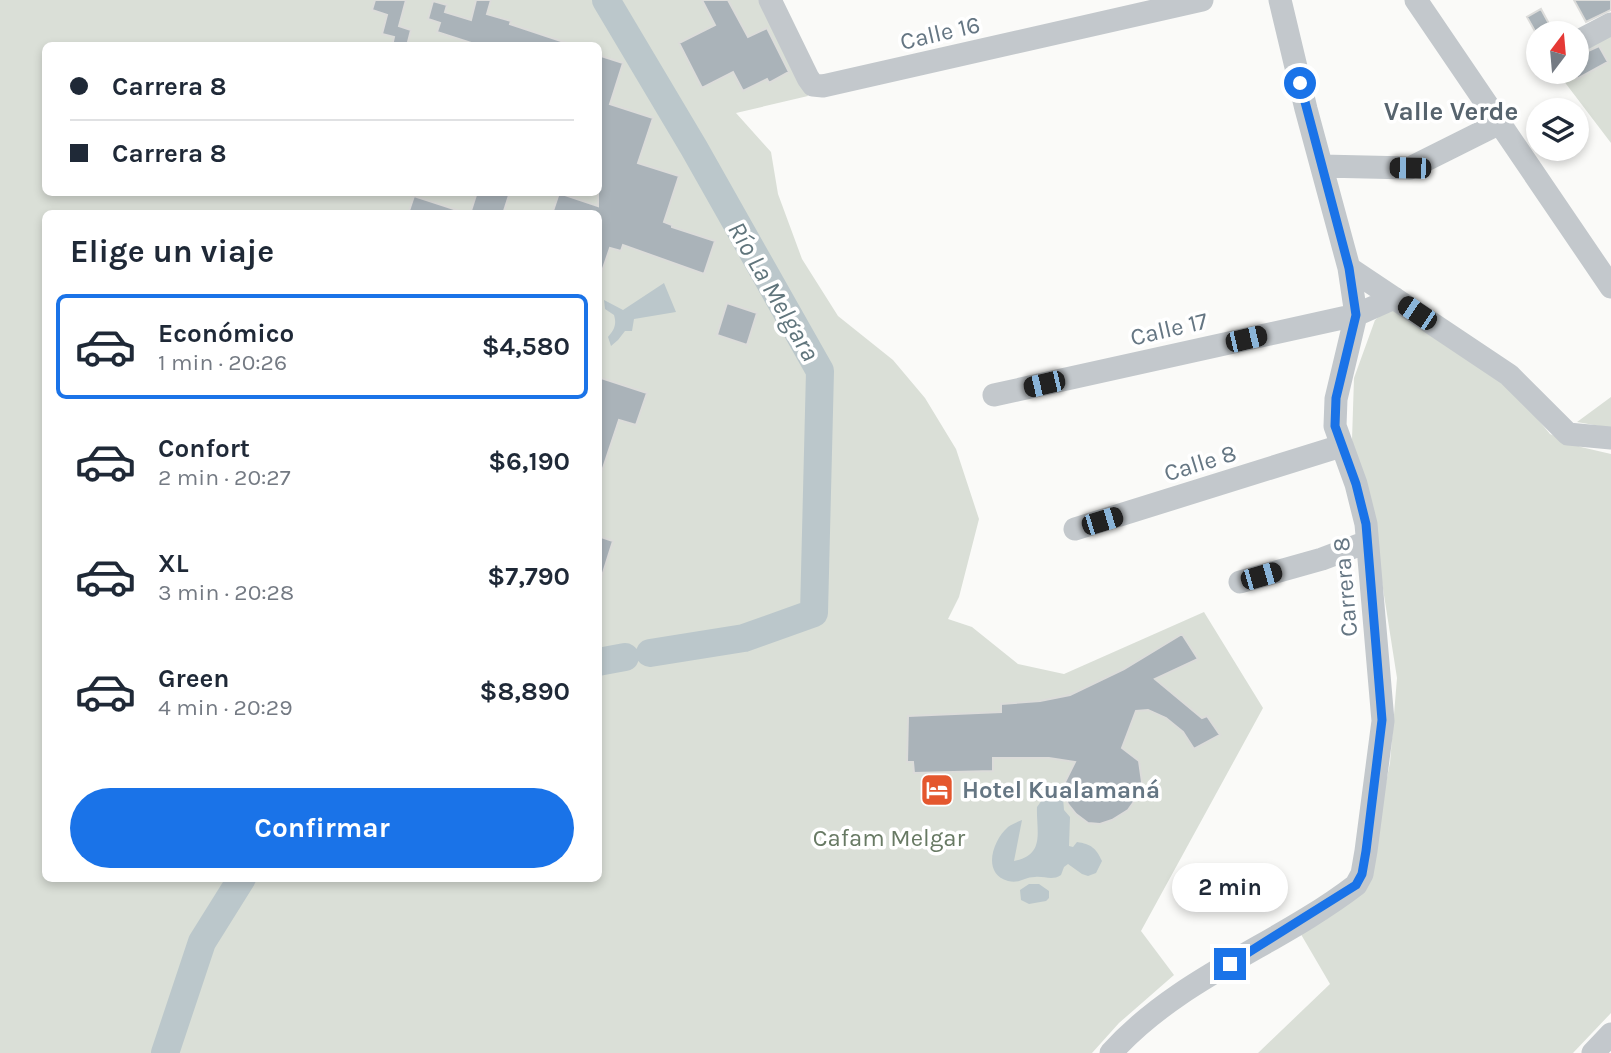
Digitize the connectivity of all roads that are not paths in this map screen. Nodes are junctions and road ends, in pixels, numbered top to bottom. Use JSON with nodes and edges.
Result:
{"nodes":[{"id":1,"x":770,"y":0,"type":"edge"},
{"id":2,"x":1202,"y":0,"type":"edge"},
{"id":3,"x":1416,"y":0,"type":"edge"},
{"id":4,"x":1286,"y":2,"type":"edge"},
{"id":5,"x":1611,"y":24,"type":"edge"},
{"id":6,"x":1589,"y":36,"type":"edge"},
{"id":7,"x":1500,"y":123,"type":"junction"},
{"id":8,"x":1322,"y":166,"type":"junction"},
{"id":9,"x":1349,"y":268,"type":"junction"},
{"id":10,"x":1611,"y":287,"type":"edge"},
{"id":11,"x":1394,"y":298,"type":"junction"},
{"id":12,"x":1356,"y":315,"type":"junction"},
{"id":13,"x":994,"y":395,"type":"dead end"},
{"id":14,"x":1611,"y":438,"type":"edge"},
{"id":15,"x":1341,"y":446,"type":"junction"},
{"id":16,"x":1076,"y":529,"type":"dead end"},
{"id":17,"x":1367,"y":542,"type":"junction"},
{"id":18,"x":1240,"y":582,"type":"dead end"},
{"id":19,"x":1611,"y":1034,"type":"edge"},
{"id":20,"x":1111,"y":1053,"type":"edge"},
{"id":21,"x":1593,"y":1053,"type":"edge"}],
"edges":[{"from":1,"to":2,"type":"street","name":"Calle 16"},
{"from":3,"to":7,"type":"street"},
{"from":4,"to":8,"type":"street","name":"Carrera 8"},
{"from":5,"to":6,"type":"street"},
{"from":7,"to":8,"type":"street"},
{"from":7,"to":10,"type":"street"},
{"from":8,"to":9,"type":"street","name":"Carrera 8"},
{"from":9,"to":11,"type":"street"},
{"from":9,"to":12,"type":"street","name":"Carrera 8"},
{"from":11,"to":12,"type":"street","name":"Calle 17"},
{"from":11,"to":14,"type":"street"},
{"from":12,"to":13,"type":"street","name":"Calle 17"},
{"from":12,"to":15,"type":"street","name":"Carrera 8"},
{"from":15,"to":16,"type":"street","name":"Calle 8"},
{"from":15,"to":17,"type":"street","name":"Carrera 8"},
{"from":17,"to":18,"type":"street"},
{"from":17,"to":20,"type":"street","name":"Carrera 8"},
{"from":19,"to":21,"type":"street"}]}
